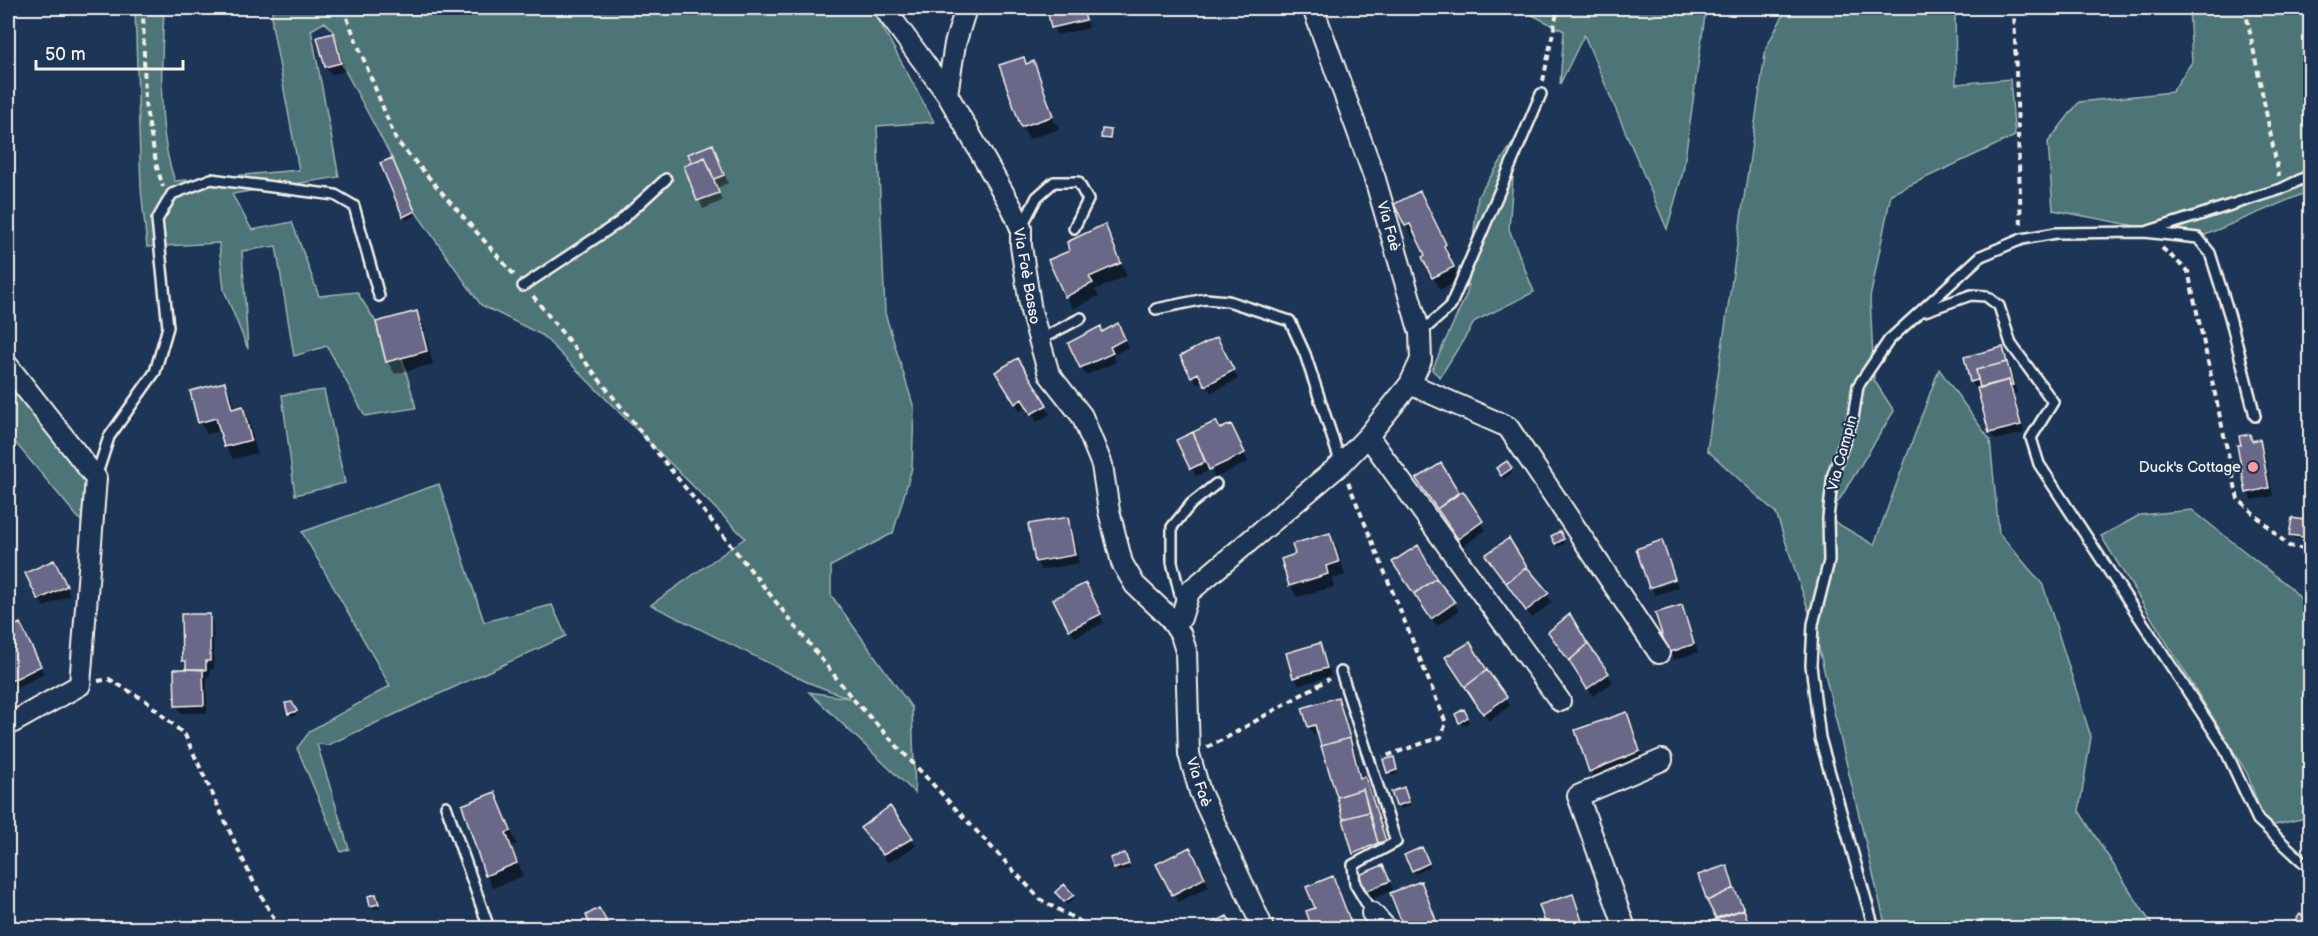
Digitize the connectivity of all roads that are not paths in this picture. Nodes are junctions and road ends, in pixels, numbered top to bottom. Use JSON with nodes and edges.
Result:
{"nodes":[{"id":1,"x":884,"y":8,"type":"edge"},
{"id":2,"x":966,"y":8,"type":"edge"},
{"id":3,"x":1313,"y":8,"type":"edge"},
{"id":4,"x":947,"y":94,"type":"junction"},
{"id":5,"x":1541,"y":94,"type":"road end"},
{"id":6,"x":2310,"y":175,"type":"edge"},
{"id":7,"x":666,"y":179,"type":"dead end"},
{"id":8,"x":1021,"y":228,"type":"junction"},
{"id":9,"x":1074,"y":228,"type":"dead end"},
{"id":10,"x":2144,"y":232,"type":"junction"},
{"id":11,"x":524,"y":286,"type":"road end"},
{"id":12,"x":379,"y":297,"type":"dead end"},
{"id":13,"x":1156,"y":309,"type":"dead end"},
{"id":14,"x":1921,"y":312,"type":"junction"},
{"id":15,"x":1081,"y":318,"type":"dead end"},
{"id":16,"x":1420,"y":333,"type":"junction"},
{"id":17,"x":1040,"y":340,"type":"junction"},
{"id":18,"x":8,"y":366,"type":"edge"},
{"id":19,"x":1410,"y":384,"type":"junction"},
{"id":20,"x":2255,"y":416,"type":"dead end"},
{"id":21,"x":1368,"y":436,"type":"junction"},
{"id":22,"x":1341,"y":464,"type":"junction"},
{"id":23,"x":96,"y":478,"type":"junction"},
{"id":24,"x":1216,"y":484,"type":"dead end"},
{"id":25,"x":1176,"y":618,"type":"junction"},
{"id":26,"x":1659,"y":653,"type":"dead end"},
{"id":27,"x":1341,"y":672,"type":"road end"},
{"id":28,"x":1560,"y":701,"type":"dead end"},
{"id":29,"x":8,"y":724,"type":"edge"},
{"id":30,"x":1662,"y":760,"type":"dead end"},
{"id":31,"x":446,"y":806,"type":"dead end"},
{"id":32,"x":2310,"y":866,"type":"edge"},
{"id":33,"x":1372,"y":913,"type":"joint"},
{"id":34,"x":489,"y":928,"type":"edge"},
{"id":35,"x":1263,"y":928,"type":"edge"},
{"id":36,"x":1386,"y":928,"type":"edge"},
{"id":37,"x":1625,"y":928,"type":"edge"},
{"id":38,"x":1874,"y":928,"type":"edge"}],
"edges":[{"from":1,"to":4,"type":"street","name":"Via Faè Basso"},
{"from":2,"to":4,"type":"street"},
{"from":3,"to":16,"type":"street","name":"Via Faè"},
{"from":4,"to":8,"type":"street","name":"Via Faè Basso"},
{"from":5,"to":16,"type":"lane"},
{"from":6,"to":10,"type":"lane","name":"Via Campin"},
{"from":7,"to":11,"type":"lane"},
{"from":8,"to":9,"type":"lane"},
{"from":8,"to":17,"type":"street","name":"Via Faè Basso"},
{"from":10,"to":14,"type":"lane","name":"Via Campin"},
{"from":10,"to":20,"type":"lane","name":"Via Campin"},
{"from":12,"to":23,"type":"lane"},
{"from":13,"to":22,"type":"lane"},
{"from":14,"to":32,"type":"lane"},
{"from":14,"to":38,"type":"lane","name":"Via Campin"},
{"from":15,"to":17,"type":"lane"},
{"from":16,"to":19,"type":"street","name":"Via Faè"},
{"from":17,"to":25,"type":"street","name":"Via Faè Basso"},
{"from":18,"to":23,"type":"street"},
{"from":19,"to":21,"type":"street","name":"Via Faè"},
{"from":19,"to":26,"type":"street"},
{"from":21,"to":22,"type":"street","name":"Via Faè"},
{"from":21,"to":28,"type":"street"},
{"from":22,"to":25,"type":"street","name":"Via Faè"},
{"from":23,"to":29,"type":"street"},
{"from":24,"to":25,"type":"lane"},
{"from":25,"to":35,"type":"street","name":"Via Faè"},
{"from":27,"to":33,"type":"lane"},
{"from":30,"to":37,"type":"street"},
{"from":31,"to":34,"type":"lane"},
{"from":33,"to":36,"type":"street"}]}
